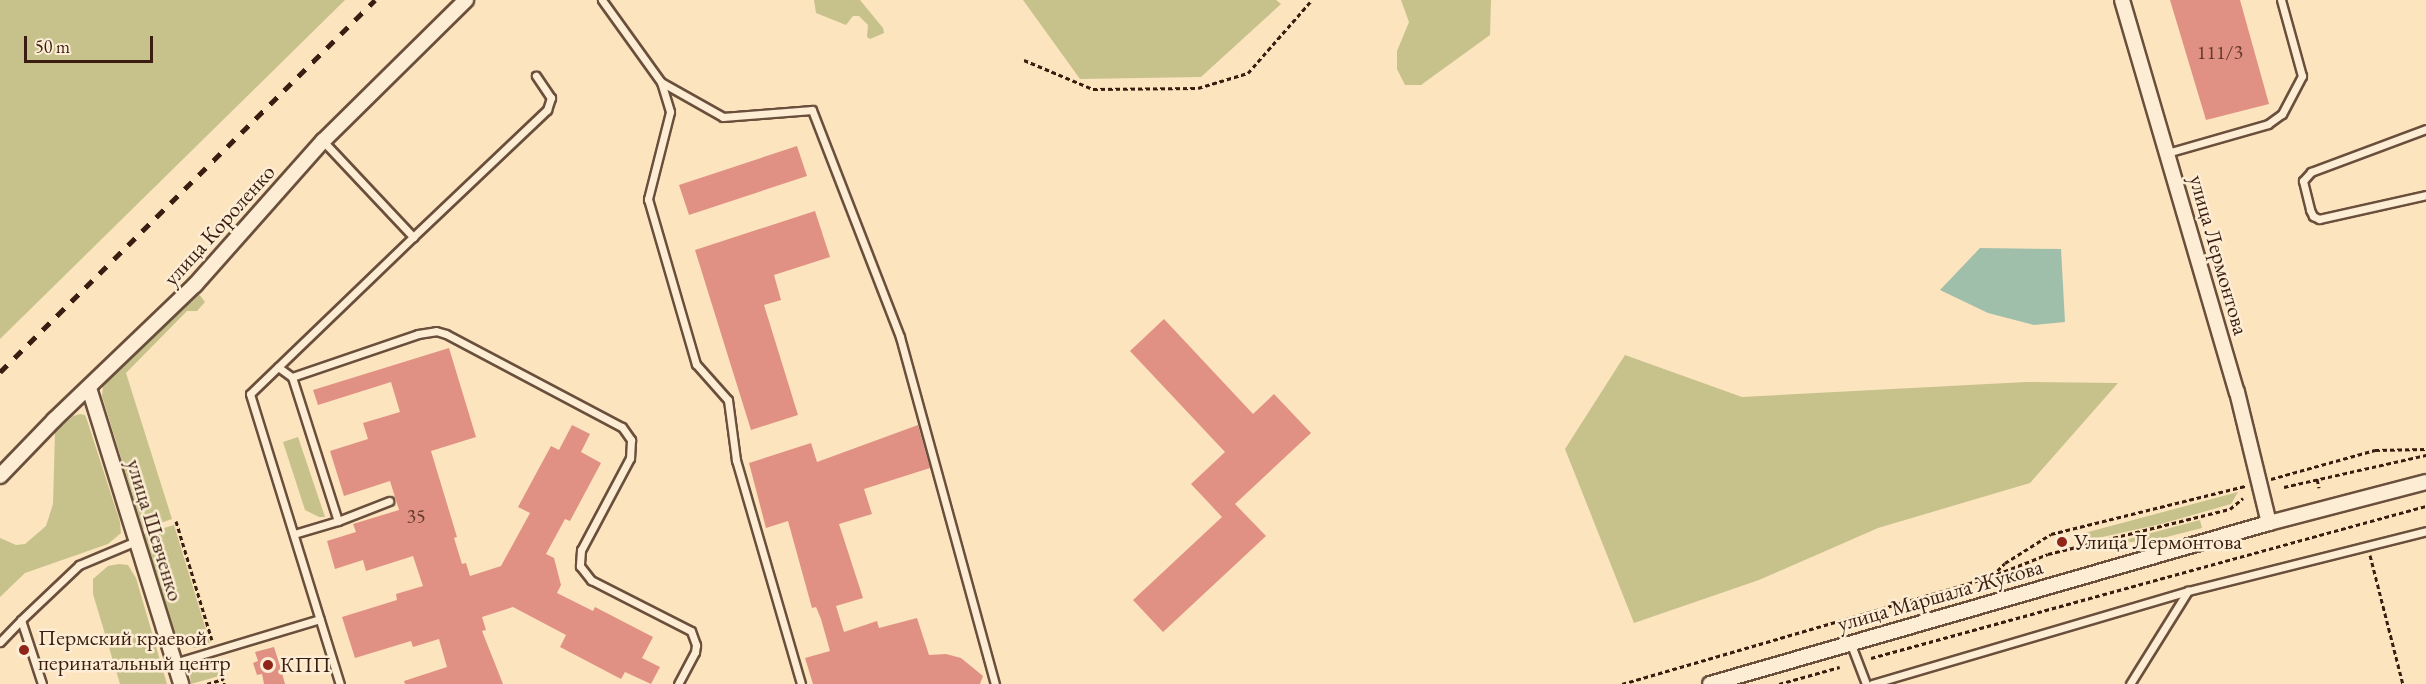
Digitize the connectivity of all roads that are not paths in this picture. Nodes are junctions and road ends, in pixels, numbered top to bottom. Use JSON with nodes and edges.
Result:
{"nodes":[{"id":1,"x":466,"y":0,"type":"edge"},
{"id":2,"x":602,"y":0,"type":"edge"},
{"id":3,"x":2122,"y":0,"type":"edge"},
{"id":4,"x":2281,"y":0,"type":"edge"},
{"id":5,"x":536,"y":76,"type":"dead end"},
{"id":6,"x":661,"y":82,"type":"junction"},
{"id":7,"x":2426,"y":129,"type":"edge"},
{"id":8,"x":323,"y":141,"type":"junction"},
{"id":9,"x":2167,"y":153,"type":"junction"},
{"id":10,"x":2426,"y":195,"type":"edge"},
{"id":11,"x":412,"y":237,"type":"junction"},
{"id":12,"x":278,"y":367,"type":"junction"},
{"id":13,"x":292,"y":377,"type":"junction"},
{"id":14,"x":89,"y":388,"type":"junction"},
{"id":15,"x":0,"y":476,"type":"edge"},
{"id":16,"x":2426,"y":482,"type":"edge"},
{"id":17,"x":389,"y":501,"type":"dead end"},
{"id":18,"x":338,"y":521,"type":"junction"},
{"id":19,"x":2269,"y":524,"type":"junction"},
{"id":20,"x":2426,"y":531,"type":"edge"},
{"id":21,"x":294,"y":534,"type":"junction"},
{"id":22,"x":136,"y":541,"type":"junction"},
{"id":23,"x":2188,"y":591,"type":"junction"},
{"id":24,"x":320,"y":619,"type":"junction"},
{"id":25,"x":21,"y":620,"type":"junction"},
{"id":26,"x":0,"y":642,"type":"edge"},
{"id":27,"x":1850,"y":642,"type":"junction"},
{"id":28,"x":174,"y":663,"type":"junction"},
{"id":29,"x":42,"y":684,"type":"edge"},
{"id":30,"x":181,"y":684,"type":"edge"},
{"id":31,"x":340,"y":684,"type":"edge"},
{"id":32,"x":678,"y":684,"type":"edge"},
{"id":33,"x":801,"y":684,"type":"edge"},
{"id":34,"x":995,"y":684,"type":"edge"},
{"id":35,"x":1710,"y":684,"type":"edge"},
{"id":36,"x":1866,"y":684,"type":"edge"},
{"id":37,"x":1872,"y":684,"type":"edge"},
{"id":38,"x":2130,"y":684,"type":"edge"}],
"edges":[{"from":1,"to":8,"type":"street","name":"улица Короленко"},
{"from":2,"to":6,"type":"lane"},
{"from":3,"to":9,"type":"street","name":"улица Лермонтова"},
{"from":4,"to":9,"type":"lane"},
{"from":5,"to":11,"type":"lane"},
{"from":6,"to":33,"type":"lane"},
{"from":6,"to":34,"type":"lane"},
{"from":7,"to":10,"type":"lane"},
{"from":8,"to":11,"type":"lane"},
{"from":8,"to":14,"type":"street","name":"улица Короленко"},
{"from":9,"to":19,"type":"street","name":"улица Лермонтова"},
{"from":11,"to":12,"type":"lane"},
{"from":12,"to":13,"type":"lane"},
{"from":12,"to":21,"type":"lane"},
{"from":13,"to":18,"type":"lane"},
{"from":13,"to":32,"type":"lane"},
{"from":14,"to":15,"type":"street","name":"улица Короленко"},
{"from":14,"to":22,"type":"street","name":"улица Шевченко"},
{"from":16,"to":19,"type":"street","name":"улица Маршала Жукова"},
{"from":17,"to":18,"type":"lane"},
{"from":18,"to":21,"type":"lane"},
{"from":19,"to":27,"type":"street","name":"улица Маршала Жукова"},
{"from":20,"to":23,"type":"lane"},
{"from":21,"to":24,"type":"lane"},
{"from":22,"to":25,"type":"lane"},
{"from":22,"to":28,"type":"street","name":"улица Шевченко"},
{"from":23,"to":37,"type":"lane"},
{"from":23,"to":38,"type":"lane"},
{"from":24,"to":28,"type":"lane"},
{"from":24,"to":31,"type":"lane"},
{"from":25,"to":26,"type":"lane"},
{"from":25,"to":29,"type":"lane"},
{"from":27,"to":35,"type":"street","name":"улица Маршала Жукова"},
{"from":27,"to":36,"type":"lane"},
{"from":28,"to":30,"type":"street","name":"улица Шевченко"}]}
